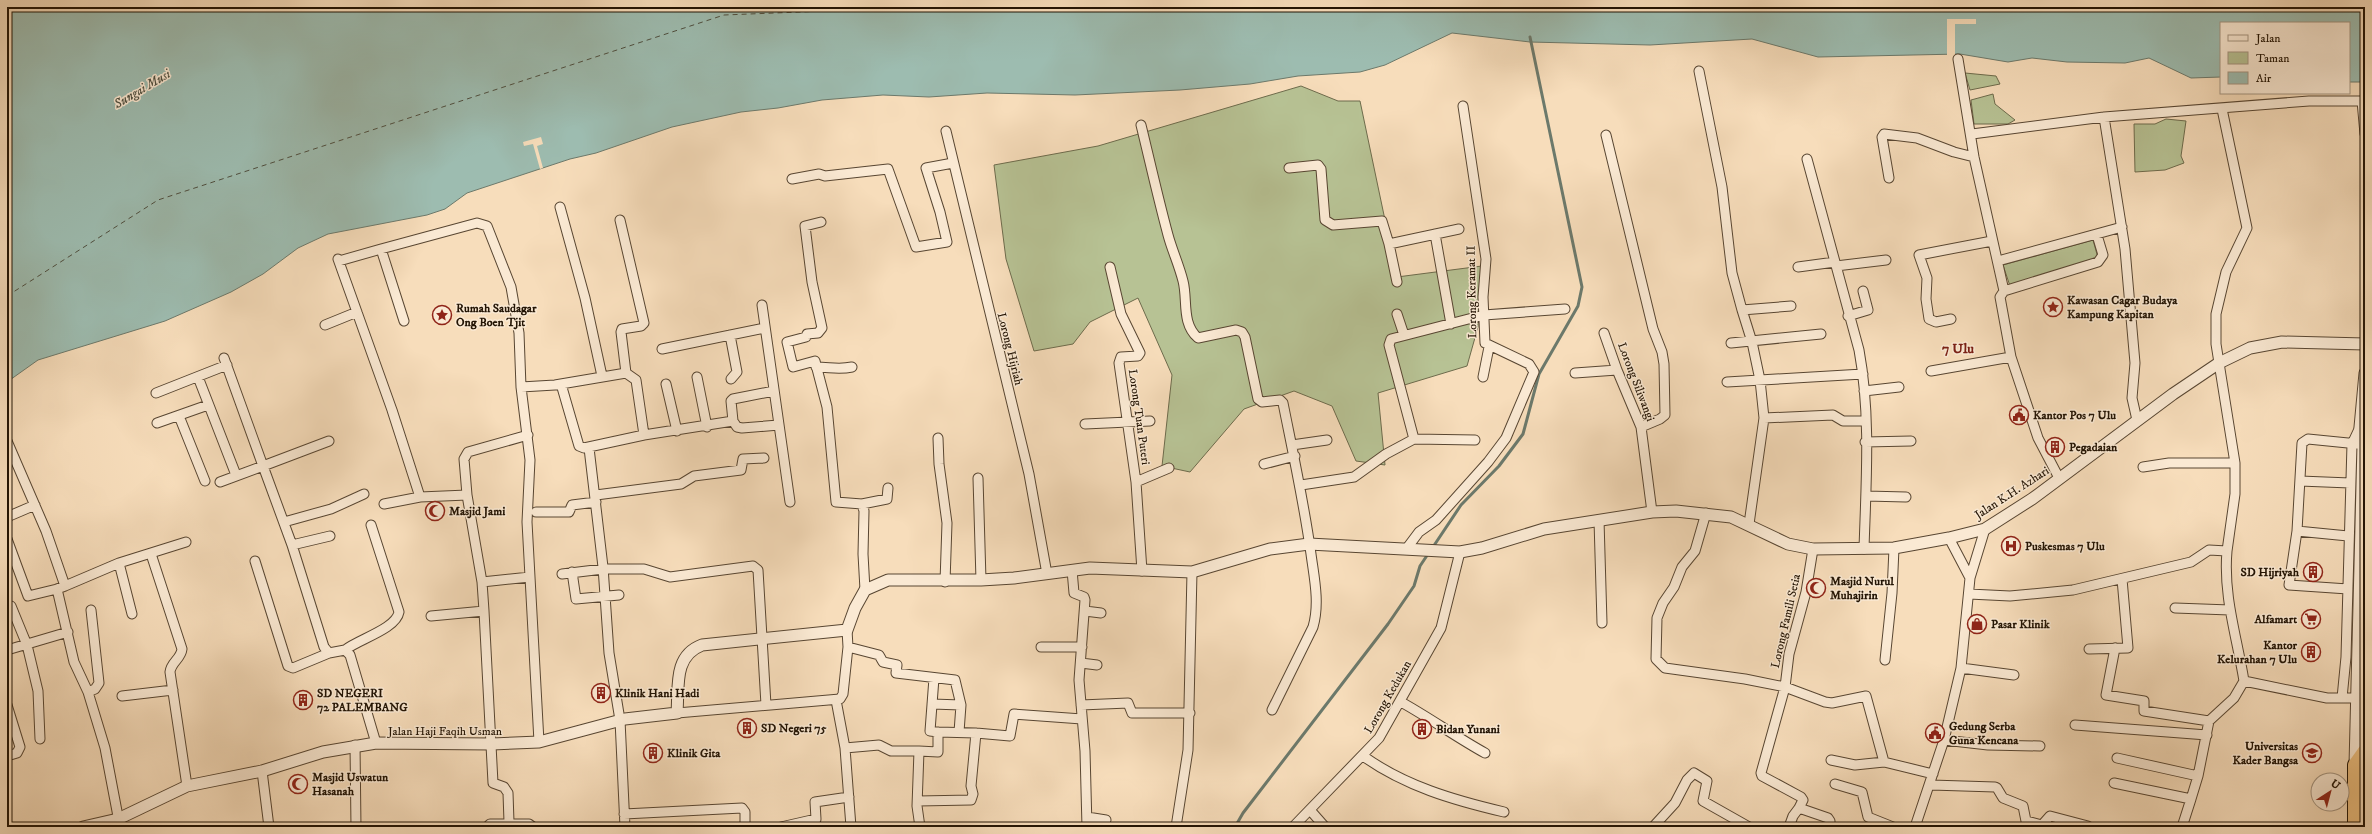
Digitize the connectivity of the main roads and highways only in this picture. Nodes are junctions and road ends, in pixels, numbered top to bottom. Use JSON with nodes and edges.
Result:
{"nodes":[{"id":1,"x":2365,"y":750,"type":"edge"},
{"id":2,"x":2355,"y":827,"type":"edge"}],
"edges":[{"from":1,"to":2,"type":"highway"}]}
